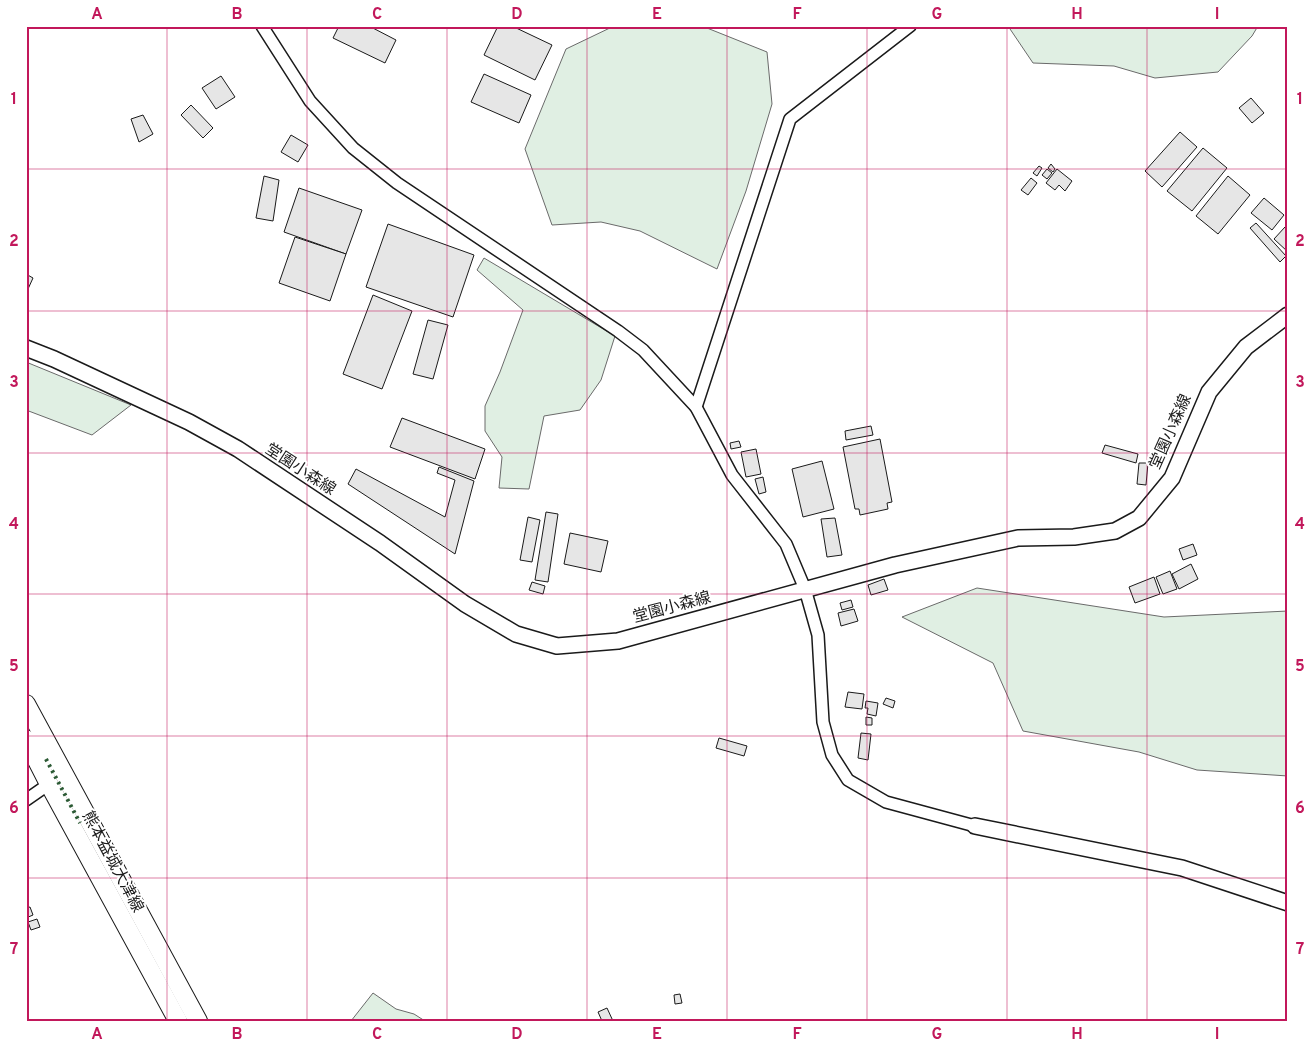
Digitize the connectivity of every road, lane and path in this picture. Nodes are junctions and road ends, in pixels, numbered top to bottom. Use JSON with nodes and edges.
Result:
{"nodes":[{"id":1,"x":262,"y":26,"type":"edge"},
{"id":2,"x":910,"y":26,"type":"edge"},
{"id":3,"x":1288,"y":315,"type":"edge"},
{"id":4,"x":26,"y":348,"type":"edge"},
{"id":5,"x":696,"y":407,"type":"junction"},
{"id":6,"x":805,"y":590,"type":"junction"},
{"id":7,"x":26,"y":704,"type":"edge"},
{"id":8,"x":26,"y":739,"type":"edge"},
{"id":9,"x":49,"y":784,"type":"junction"},
{"id":10,"x":26,"y":800,"type":"edge"},
{"id":11,"x":975,"y":826,"type":"joint"},
{"id":12,"x":1288,"y":903,"type":"edge"},
{"id":13,"x":178,"y":1021,"type":"edge"},
{"id":14,"x":198,"y":1021,"type":"edge"}],
"edges":[{"from":1,"to":5,"type":"street"},
{"from":2,"to":5,"type":"street"},
{"from":3,"to":6,"type":"main road","name":"堂園小森線"},
{"from":4,"to":6,"type":"main road","name":"堂園小森線"},
{"from":5,"to":6,"type":"street"},
{"from":6,"to":11,"type":"street"},
{"from":7,"to":14,"type":"main road","name":"熊本益城大津線"},
{"from":8,"to":9,"type":"main road","name":"熊本益城大津線"},
{"from":9,"to":10,"type":"street"},
{"from":9,"to":13,"type":"main road","name":"熊本益城大津線"},
{"from":11,"to":12,"type":"main road"}]}
